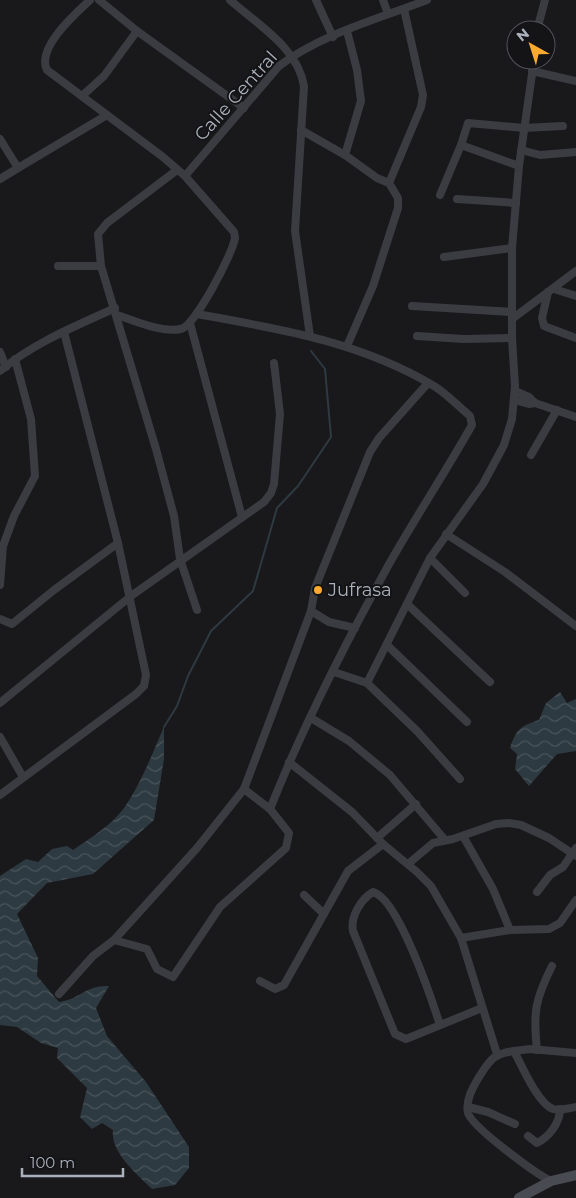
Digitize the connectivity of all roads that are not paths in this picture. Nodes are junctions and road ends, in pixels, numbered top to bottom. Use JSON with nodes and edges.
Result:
{"nodes":[{"id":1,"x":90,"y":0,"type":"edge"},
{"id":2,"x":99,"y":0,"type":"edge"},
{"id":3,"x":230,"y":0,"type":"edge"},
{"id":4,"x":316,"y":0,"type":"edge"},
{"id":5,"x":383,"y":0,"type":"edge"},
{"id":6,"x":427,"y":0,"type":"edge"},
{"id":7,"x":545,"y":0,"type":"edge"},
{"id":8,"x":404,"y":9,"type":"junction"},
{"id":9,"x":388,"y":14,"type":"junction"},
{"id":10,"x":540,"y":20,"type":"edge"},
{"id":11,"x":137,"y":31,"type":"junction"},
{"id":12,"x":347,"y":31,"type":"junction"},
{"id":13,"x":333,"y":36,"type":"junction"},
{"id":14,"x":293,"y":56,"type":"junction"},
{"id":15,"x":532,"y":71,"type":"joint"},
{"id":16,"x":576,"y":82,"type":"edge"},
{"id":17,"x":82,"y":96,"type":"junction"},
{"id":18,"x":244,"y":108,"type":"junction"},
{"id":19,"x":106,"y":115,"type":"junction"},
{"id":20,"x":563,"y":126,"type":"dead end"},
{"id":21,"x":524,"y":128,"type":"junction"},
{"id":22,"x":301,"y":130,"type":"junction"},
{"id":23,"x":0,"y":139,"type":"edge"},
{"id":24,"x":460,"y":145,"type":"junction"},
{"id":25,"x":521,"y":150,"type":"junction"},
{"id":26,"x":576,"y":152,"type":"edge"},
{"id":27,"x":345,"y":155,"type":"junction"},
{"id":28,"x":519,"y":166,"type":"junction"},
{"id":29,"x":18,"y":168,"type":"junction"},
{"id":30,"x":177,"y":170,"type":"junction"},
{"id":31,"x":185,"y":176,"type":"junction"},
{"id":32,"x":0,"y":179,"type":"edge"},
{"id":33,"x":389,"y":184,"type":"junction"},
{"id":34,"x":440,"y":195,"type":"dead end"},
{"id":35,"x":457,"y":199,"type":"dead end"},
{"id":36,"x":516,"y":203,"type":"junction"},
{"id":37,"x":512,"y":248,"type":"junction"},
{"id":38,"x":444,"y":257,"type":"dead end"},
{"id":39,"x":58,"y":266,"type":"dead end"},
{"id":40,"x":102,"y":266,"type":"junction"},
{"id":41,"x":576,"y":271,"type":"edge"},
{"id":42,"x":551,"y":290,"type":"junction"},
{"id":43,"x":576,"y":296,"type":"edge"},
{"id":44,"x":412,"y":306,"type":"dead end"},
{"id":45,"x":116,"y":312,"type":"junction"},
{"id":46,"x":197,"y":314,"type":"junction"},
{"id":47,"x":512,"y":315,"type":"junction"},
{"id":48,"x":190,"y":323,"type":"junction"},
{"id":49,"x":64,"y":332,"type":"junction"},
{"id":50,"x":310,"y":336,"type":"junction"},
{"id":51,"x":417,"y":336,"type":"dead end"},
{"id":52,"x":512,"y":338,"type":"junction"},
{"id":53,"x":576,"y":338,"type":"edge"},
{"id":54,"x":347,"y":346,"type":"junction"},
{"id":55,"x":0,"y":352,"type":"edge"},
{"id":56,"x":15,"y":359,"type":"junction"},
{"id":57,"x":274,"y":363,"type":"dead end"},
{"id":58,"x":3,"y":369,"type":"edge"},
{"id":59,"x":428,"y":383,"type":"junction"},
{"id":60,"x":515,"y":391,"type":"junction"},
{"id":61,"x":514,"y":400,"type":"junction"},
{"id":62,"x":535,"y":403,"type":"junction"},
{"id":63,"x":557,"y":410,"type":"junction"},
{"id":64,"x":576,"y":417,"type":"edge"},
{"id":65,"x":531,"y":455,"type":"dead end"},
{"id":66,"x":242,"y":517,"type":"junction"},
{"id":67,"x":446,"y":534,"type":"junction"},
{"id":68,"x":118,"y":543,"type":"junction"},
{"id":69,"x":430,"y":558,"type":"junction"},
{"id":70,"x":180,"y":559,"type":"junction"},
{"id":71,"x":0,"y":585,"type":"edge"},
{"id":72,"x":465,"y":593,"type":"dead end"},
{"id":73,"x":131,"y":596,"type":"junction"},
{"id":74,"x":406,"y":604,"type":"junction"},
{"id":75,"x":196,"y":610,"type":"dead end"},
{"id":76,"x":311,"y":611,"type":"junction"},
{"id":77,"x":0,"y":619,"type":"edge"},
{"id":78,"x":576,"y":626,"type":"edge"},
{"id":79,"x":355,"y":628,"type":"junction"},
{"id":80,"x":387,"y":645,"type":"junction"},
{"id":81,"x":334,"y":672,"type":"junction"},
{"id":82,"x":490,"y":682,"type":"dead end"},
{"id":83,"x":367,"y":683,"type":"junction"},
{"id":84,"x":0,"y":703,"type":"edge"},
{"id":85,"x":310,"y":718,"type":"junction"},
{"id":86,"x":467,"y":722,"type":"dead end"},
{"id":87,"x":0,"y":737,"type":"edge"},
{"id":88,"x":288,"y":762,"type":"junction"},
{"id":89,"x":24,"y":777,"type":"junction"},
{"id":90,"x":460,"y":779,"type":"dead end"},
{"id":91,"x":244,"y":789,"type":"junction"},
{"id":92,"x":0,"y":795,"type":"edge"},
{"id":93,"x":416,"y":804,"type":"junction"},
{"id":94,"x":270,"y":809,"type":"junction"},
{"id":95,"x":463,"y":836,"type":"junction"},
{"id":96,"x":445,"y":840,"type":"junction"},
{"id":97,"x":380,"y":841,"type":"junction"},
{"id":98,"x":575,"y":853,"type":"edge"},
{"id":99,"x":408,"y":864,"type":"junction"},
{"id":100,"x":537,"y":892,"type":"dead end"},
{"id":101,"x":304,"y":895,"type":"dead end"},
{"id":102,"x":576,"y":900,"type":"edge"},
{"id":103,"x":324,"y":914,"type":"junction"},
{"id":104,"x":510,"y":930,"type":"junction"},
{"id":105,"x":461,"y":938,"type":"junction"},
{"id":106,"x":114,"y":940,"type":"junction"},
{"id":107,"x":552,"y":966,"type":"dead end"},
{"id":108,"x":260,"y":982,"type":"dead end"},
{"id":109,"x":59,"y":994,"type":"dead end"},
{"id":110,"x":482,"y":1008,"type":"junction"},
{"id":111,"x":440,"y":1025,"type":"junction"},
{"id":112,"x":537,"y":1050,"type":"junction"},
{"id":113,"x":514,"y":1051,"type":"junction"},
{"id":114,"x":576,"y":1053,"type":"edge"},
{"id":115,"x":497,"y":1054,"type":"junction"},
{"id":116,"x":576,"y":1107,"type":"edge"},
{"id":117,"x":468,"y":1108,"type":"junction"},
{"id":118,"x":560,"y":1109,"type":"junction"},
{"id":119,"x":515,"y":1124,"type":"dead end"},
{"id":120,"x":528,"y":1136,"type":"dead end"},
{"id":121,"x":576,"y":1176,"type":"edge"},
{"id":122,"x":551,"y":1181,"type":"junction"},
{"id":123,"x":519,"y":1198,"type":"edge"}],
"edges":[{"from":1,"to":17,"type":"street"},
{"from":2,"to":11,"type":"street"},
{"from":3,"to":14,"type":"street"},
{"from":4,"to":13,"type":"street"},
{"from":5,"to":9,"type":"street"},
{"from":6,"to":8,"type":"street","name":"Calle Central"},
{"from":7,"to":10,"type":"street"},
{"from":8,"to":9,"type":"street","name":"Calle Central"},
{"from":8,"to":33,"type":"street"},
{"from":9,"to":12,"type":"street","name":"Calle Central"},
{"from":11,"to":17,"type":"street"},
{"from":11,"to":18,"type":"street"},
{"from":12,"to":13,"type":"street","name":"Calle Central"},
{"from":12,"to":27,"type":"street"},
{"from":13,"to":14,"type":"street","name":"Calle Central"},
{"from":14,"to":18,"type":"street","name":"Calle Central"},
{"from":14,"to":22,"type":"street"},
{"from":15,"to":16,"type":"street"},
{"from":15,"to":21,"type":"street"},
{"from":17,"to":19,"type":"street"},
{"from":18,"to":31,"type":"street","name":"Calle Central"},
{"from":19,"to":29,"type":"street"},
{"from":19,"to":30,"type":"street"},
{"from":20,"to":21,"type":"street"},
{"from":21,"to":24,"type":"street"},
{"from":21,"to":25,"type":"street"},
{"from":22,"to":27,"type":"street"},
{"from":22,"to":50,"type":"street"},
{"from":23,"to":29,"type":"street"},
{"from":24,"to":28,"type":"street"},
{"from":24,"to":34,"type":"street"},
{"from":25,"to":26,"type":"street"},
{"from":25,"to":28,"type":"street"},
{"from":27,"to":33,"type":"street"},
{"from":28,"to":36,"type":"street"},
{"from":29,"to":32,"type":"street"},
{"from":30,"to":31,"type":"street"},
{"from":30,"to":40,"type":"street"},
{"from":31,"to":46,"type":"street"},
{"from":33,"to":54,"type":"street"},
{"from":35,"to":36,"type":"street"},
{"from":36,"to":37,"type":"street"},
{"from":37,"to":38,"type":"street"},
{"from":37,"to":47,"type":"street"},
{"from":39,"to":40,"type":"street"},
{"from":40,"to":45,"type":"street"},
{"from":41,"to":42,"type":"street"},
{"from":42,"to":43,"type":"street"},
{"from":42,"to":47,"type":"street"},
{"from":42,"to":53,"type":"street"},
{"from":44,"to":47,"type":"street"},
{"from":45,"to":48,"type":"street"},
{"from":45,"to":49,"type":"street"},
{"from":45,"to":70,"type":"street"},
{"from":46,"to":48,"type":"street"},
{"from":46,"to":50,"type":"street"},
{"from":47,"to":52,"type":"street"},
{"from":48,"to":66,"type":"street"},
{"from":49,"to":56,"type":"street"},
{"from":49,"to":68,"type":"street"},
{"from":50,"to":54,"type":"street"},
{"from":51,"to":52,"type":"street"},
{"from":52,"to":60,"type":"street"},
{"from":54,"to":59,"type":"street"},
{"from":55,"to":58,"type":"street"},
{"from":56,"to":58,"type":"street"},
{"from":56,"to":71,"type":"street"},
{"from":57,"to":66,"type":"street"},
{"from":59,"to":76,"type":"street"},
{"from":59,"to":79,"type":"street"},
{"from":60,"to":61,"type":"street"},
{"from":60,"to":62,"type":"street"},
{"from":61,"to":62,"type":"street"},
{"from":61,"to":67,"type":"street"},
{"from":62,"to":63,"type":"street"},
{"from":63,"to":64,"type":"street"},
{"from":63,"to":65,"type":"street"},
{"from":66,"to":70,"type":"street"},
{"from":67,"to":69,"type":"street"},
{"from":67,"to":78,"type":"street"},
{"from":68,"to":73,"type":"street"},
{"from":68,"to":77,"type":"street"},
{"from":69,"to":72,"type":"street"},
{"from":69,"to":74,"type":"street"},
{"from":70,"to":73,"type":"street"},
{"from":70,"to":75,"type":"street"},
{"from":73,"to":84,"type":"street"},
{"from":73,"to":89,"type":"street"},
{"from":74,"to":80,"type":"street"},
{"from":74,"to":82,"type":"street"},
{"from":76,"to":79,"type":"street"},
{"from":76,"to":91,"type":"street"},
{"from":79,"to":81,"type":"street"},
{"from":80,"to":83,"type":"street"},
{"from":80,"to":86,"type":"street"},
{"from":81,"to":83,"type":"street"},
{"from":81,"to":85,"type":"street"},
{"from":83,"to":90,"type":"street"},
{"from":85,"to":88,"type":"street"},
{"from":85,"to":93,"type":"street"},
{"from":87,"to":89,"type":"street"},
{"from":88,"to":94,"type":"street"},
{"from":88,"to":97,"type":"street"},
{"from":89,"to":92,"type":"street"},
{"from":91,"to":94,"type":"street"},
{"from":91,"to":106,"type":"street"},
{"from":93,"to":96,"type":"street"},
{"from":93,"to":97,"type":"street"},
{"from":94,"to":106,"type":"street"},
{"from":95,"to":96,"type":"street"},
{"from":95,"to":98,"type":"street"},
{"from":95,"to":104,"type":"street"},
{"from":96,"to":99,"type":"street"},
{"from":97,"to":99,"type":"street"},
{"from":97,"to":103,"type":"street"},
{"from":98,"to":100,"type":"street"},
{"from":99,"to":105,"type":"street"},
{"from":101,"to":103,"type":"street"},
{"from":102,"to":104,"type":"street"},
{"from":103,"to":108,"type":"street"},
{"from":104,"to":105,"type":"street"},
{"from":105,"to":110,"type":"street"},
{"from":106,"to":109,"type":"street"},
{"from":107,"to":112,"type":"street"},
{"from":110,"to":111,"type":"street"},
{"from":110,"to":115,"type":"street"},
{"from":111,"to":111,"type":"street"},
{"from":112,"to":113,"type":"street"},
{"from":112,"to":114,"type":"street"},
{"from":113,"to":115,"type":"street"},
{"from":113,"to":118,"type":"street"},
{"from":115,"to":117,"type":"street"},
{"from":116,"to":118,"type":"street"},
{"from":117,"to":119,"type":"street"},
{"from":117,"to":122,"type":"street"},
{"from":118,"to":120,"type":"street"},
{"from":121,"to":122,"type":"street"},
{"from":122,"to":123,"type":"street"}]}
